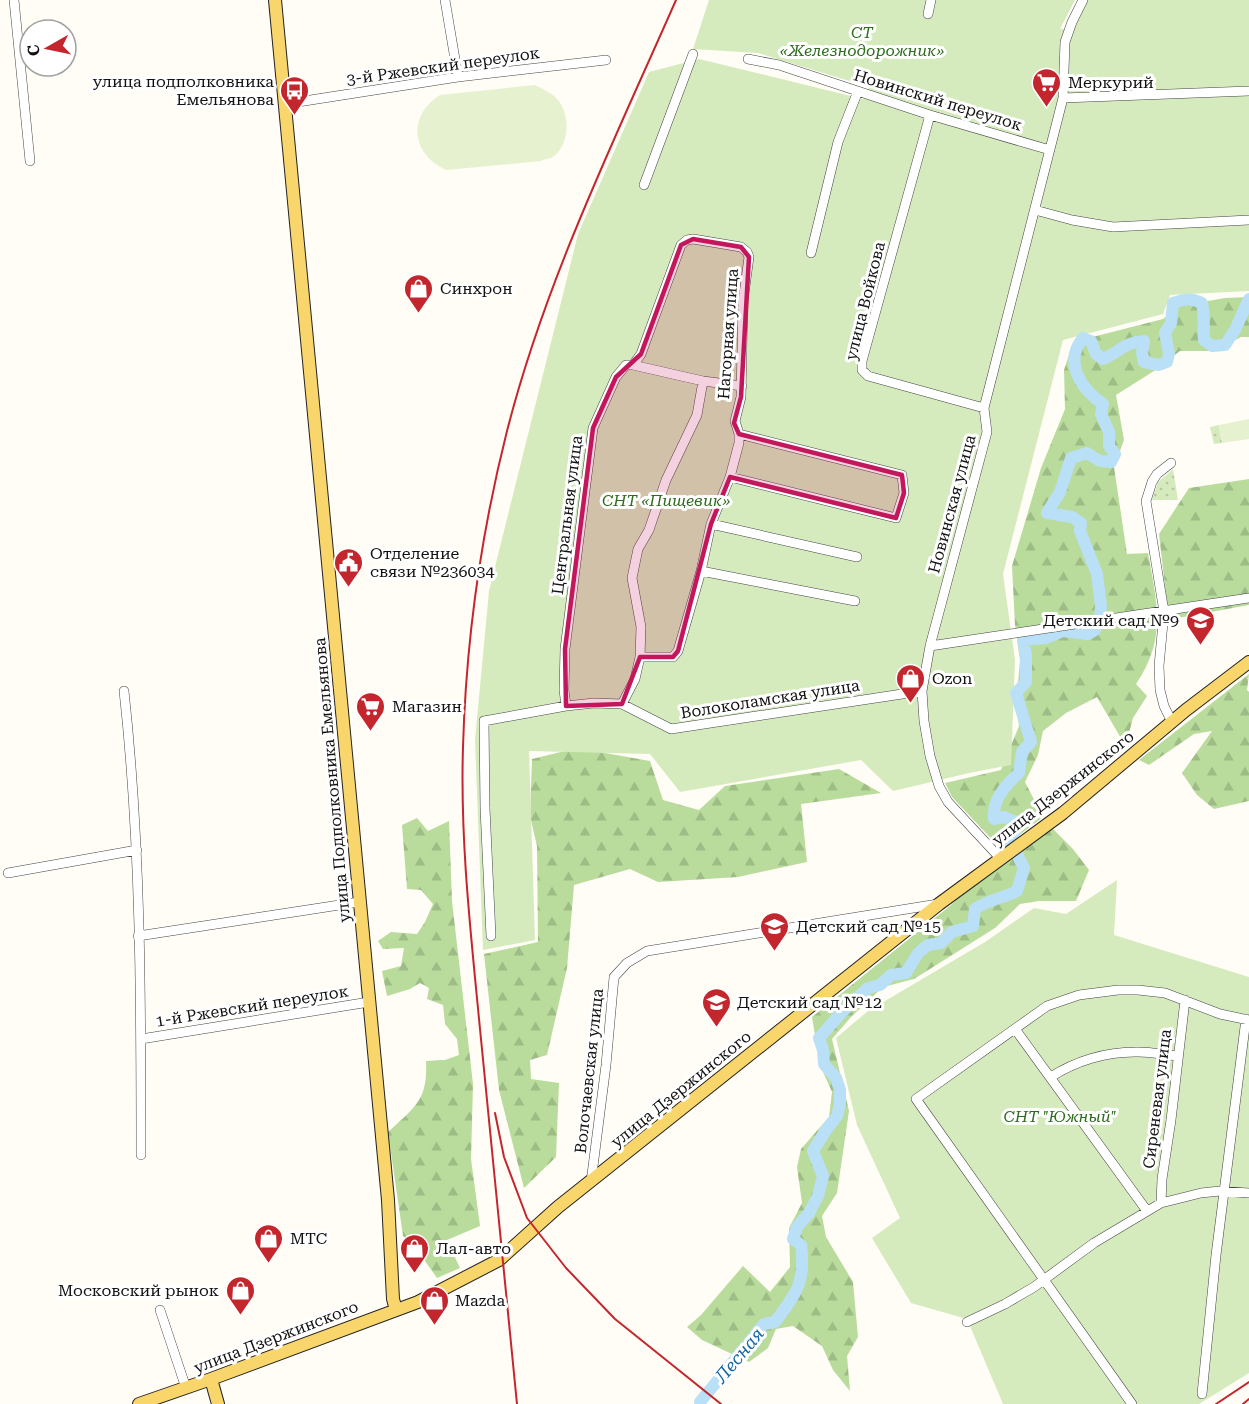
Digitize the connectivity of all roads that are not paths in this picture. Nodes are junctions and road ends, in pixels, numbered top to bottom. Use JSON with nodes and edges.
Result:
{"nodes":[{"id":1,"x":14,"y":0,"type":"edge"},
{"id":2,"x":275,"y":0,"type":"edge"},
{"id":3,"x":445,"y":0,"type":"edge"},
{"id":4,"x":931,"y":0,"type":"edge"},
{"id":5,"x":1083,"y":0,"type":"edge"},
{"id":6,"x":928,"y":15,"type":"dead end"},
{"id":7,"x":693,"y":54,"type":"dead end"},
{"id":8,"x":748,"y":59,"type":"dead end"},
{"id":9,"x":606,"y":60,"type":"dead end"},
{"id":10,"x":458,"y":77,"type":"junction"},
{"id":11,"x":858,"y":91,"type":"junction"},
{"id":12,"x":1249,"y":91,"type":"edge"},
{"id":13,"x":1063,"y":98,"type":"junction"},
{"id":14,"x":285,"y":104,"type":"junction"},
{"id":15,"x":930,"y":115,"type":"junction"},
{"id":16,"x":1050,"y":150,"type":"junction"},
{"id":17,"x":30,"y":161,"type":"dead end"},
{"id":18,"x":644,"y":184,"type":"dead end"},
{"id":19,"x":1035,"y":210,"type":"junction"},
{"id":20,"x":1249,"y":220,"type":"edge"},
{"id":21,"x":811,"y":253,"type":"dead end"},
{"id":22,"x":749,"y":257,"type":"joint"},
{"id":23,"x":633,"y":365,"type":"junction"},
{"id":24,"x":704,"y":381,"type":"junction"},
{"id":25,"x":742,"y":386,"type":"junction"},
{"id":26,"x":984,"y":408,"type":"junction"},
{"id":27,"x":739,"y":434,"type":"junction"},
{"id":28,"x":1171,"y":463,"type":"dead end"},
{"id":29,"x":730,"y":477,"type":"junction"},
{"id":30,"x":711,"y":524,"type":"junction"},
{"id":31,"x":857,"y":556,"type":"dead end"},
{"id":32,"x":701,"y":571,"type":"junction"},
{"id":33,"x":1249,"y":598,"type":"edge"},
{"id":34,"x":855,"y":600,"type":"dead end"},
{"id":35,"x":1164,"y":612,"type":"junction"},
{"id":36,"x":930,"y":646,"type":"junction"},
{"id":37,"x":640,"y":657,"type":"junction"},
{"id":38,"x":1249,"y":662,"type":"edge"},
{"id":39,"x":124,"y":691,"type":"dead end"},
{"id":40,"x":922,"y":691,"type":"junction"},
{"id":41,"x":622,"y":704,"type":"junction"},
{"id":42,"x":566,"y":706,"type":"junction"},
{"id":43,"x":1172,"y":722,"type":"junction"},
{"id":44,"x":136,"y":850,"type":"junction"},
{"id":45,"x":1000,"y":858,"type":"junction"},
{"id":46,"x":8,"y":873,"type":"dead end"},
{"id":47,"x":359,"y":902,"type":"junction"},
{"id":48,"x":939,"y":904,"type":"junction"},
{"id":49,"x":138,"y":936,"type":"junction"},
{"id":50,"x":491,"y":936,"type":"dead end"},
{"id":51,"x":1185,"y":1000,"type":"junction"},
{"id":52,"x":369,"y":1002,"type":"junction"},
{"id":53,"x":1248,"y":1019,"type":"edge"},
{"id":54,"x":1015,"y":1029,"type":"junction"},
{"id":55,"x":141,"y":1039,"type":"junction"},
{"id":56,"x":1178,"y":1056,"type":"junction"},
{"id":57,"x":1051,"y":1077,"type":"junction"},
{"id":58,"x":141,"y":1155,"type":"dead end"},
{"id":59,"x":591,"y":1182,"type":"junction"},
{"id":60,"x":1224,"y":1191,"type":"junction"},
{"id":61,"x":1249,"y":1193,"type":"edge"},
{"id":62,"x":1161,"y":1203,"type":"junction"},
{"id":63,"x":1147,"y":1211,"type":"junction"},
{"id":64,"x":1044,"y":1280,"type":"junction"},
{"id":65,"x":160,"y":1310,"type":"dead end"},
{"id":66,"x":396,"y":1310,"type":"junction"},
{"id":67,"x":967,"y":1322,"type":"dead end"},
{"id":68,"x":211,"y":1379,"type":"junction"},
{"id":69,"x":186,"y":1388,"type":"junction"},
{"id":70,"x":1202,"y":1394,"type":"dead end"},
{"id":71,"x":139,"y":1404,"type":"edge"},
{"id":72,"x":218,"y":1404,"type":"edge"},
{"id":73,"x":1132,"y":1404,"type":"edge"}],
"edges":[{"from":1,"to":17,"type":"street"},
{"from":2,"to":14,"type":"main road","name":"улица Подполковника Емельянова"},
{"from":3,"to":10,"type":"street"},
{"from":4,"to":6,"type":"street"},
{"from":5,"to":13,"type":"street","name":"Новинская улица"},
{"from":7,"to":18,"type":"street"},
{"from":8,"to":11,"type":"street","name":"Новинский переулок"},
{"from":9,"to":10,"type":"street","name":"3-й Ржевский переулок"},
{"from":10,"to":14,"type":"street","name":"3-й Ржевский переулок"},
{"from":11,"to":15,"type":"street","name":"Новинский переулок"},
{"from":11,"to":21,"type":"street"},
{"from":12,"to":13,"type":"street"},
{"from":13,"to":16,"type":"street","name":"Новинская улица"},
{"from":14,"to":47,"type":"main road","name":"улица Подполковника Емельянова"},
{"from":15,"to":16,"type":"street","name":"Новинский переулок"},
{"from":15,"to":26,"type":"street","name":"улица Войкова"},
{"from":16,"to":19,"type":"street","name":"Новинская улица"},
{"from":19,"to":20,"type":"street"},
{"from":19,"to":26,"type":"street","name":"Новинская улица"},
{"from":22,"to":23,"type":"street","name":"Центральная улица"},
{"from":22,"to":25,"type":"street","name":"Нагорная улица"},
{"from":23,"to":24,"type":"street"},
{"from":23,"to":42,"type":"street","name":"Центральная улица"},
{"from":24,"to":25,"type":"street"},
{"from":24,"to":37,"type":"street"},
{"from":25,"to":27,"type":"street","name":"Нагорная улица"},
{"from":26,"to":36,"type":"street","name":"Новинская улица"},
{"from":27,"to":29,"type":"street","name":"Нагорная улица"},
{"from":27,"to":29,"type":"street"},
{"from":28,"to":35,"type":"street"},
{"from":29,"to":30,"type":"street","name":"Нагорная улица"},
{"from":30,"to":31,"type":"street"},
{"from":30,"to":32,"type":"street","name":"Нагорная улица"},
{"from":32,"to":34,"type":"street"},
{"from":32,"to":37,"type":"street","name":"Нагорная улица"},
{"from":33,"to":35,"type":"street"},
{"from":35,"to":36,"type":"street"},
{"from":35,"to":43,"type":"street"},
{"from":36,"to":40,"type":"street","name":"Новинская улица"},
{"from":37,"to":41,"type":"street"},
{"from":38,"to":43,"type":"main road","name":"улица Дзержинского"},
{"from":39,"to":44,"type":"street"},
{"from":40,"to":41,"type":"street","name":"Волоколамская улица"},
{"from":40,"to":45,"type":"street","name":"Новинская улица"},
{"from":41,"to":42,"type":"street","name":"Волоколамская улица"},
{"from":42,"to":50,"type":"street","name":"Волоколамская улица"},
{"from":43,"to":45,"type":"main road","name":"улица Дзержинского"},
{"from":44,"to":46,"type":"street"},
{"from":44,"to":49,"type":"street"},
{"from":45,"to":48,"type":"main road","name":"улица Дзержинского"},
{"from":47,"to":49,"type":"street"},
{"from":47,"to":52,"type":"main road","name":"улица Подполковника Емельянова"},
{"from":48,"to":59,"type":"main road","name":"улица Дзержинского"},
{"from":48,"to":59,"type":"street","name":"Волочаевская улица"},
{"from":49,"to":55,"type":"street"},
{"from":51,"to":53,"type":"street"},
{"from":51,"to":54,"type":"street"},
{"from":51,"to":56,"type":"street","name":"Сиреневая улица"},
{"from":52,"to":55,"type":"street","name":"1-й Ржевский переулок"},
{"from":52,"to":66,"type":"main road","name":"улица Подполковника Емельянова"},
{"from":53,"to":60,"type":"street"},
{"from":54,"to":57,"type":"street"},
{"from":54,"to":64,"type":"street"},
{"from":55,"to":58,"type":"street"},
{"from":56,"to":57,"type":"street"},
{"from":56,"to":62,"type":"street","name":"Сиреневая улица"},
{"from":57,"to":63,"type":"street"},
{"from":59,"to":66,"type":"main road","name":"улица Дзержинского"},
{"from":60,"to":61,"type":"street"},
{"from":60,"to":62,"type":"street"},
{"from":60,"to":70,"type":"street"},
{"from":62,"to":63,"type":"street"},
{"from":63,"to":64,"type":"street"},
{"from":64,"to":67,"type":"street"},
{"from":64,"to":73,"type":"street"},
{"from":65,"to":69,"type":"street"},
{"from":66,"to":68,"type":"main road","name":"улица Дзержинского"},
{"from":68,"to":69,"type":"main road","name":"улица Дзержинского"},
{"from":68,"to":72,"type":"main road"},
{"from":69,"to":71,"type":"main road","name":"улица Дзержинского"}]}
